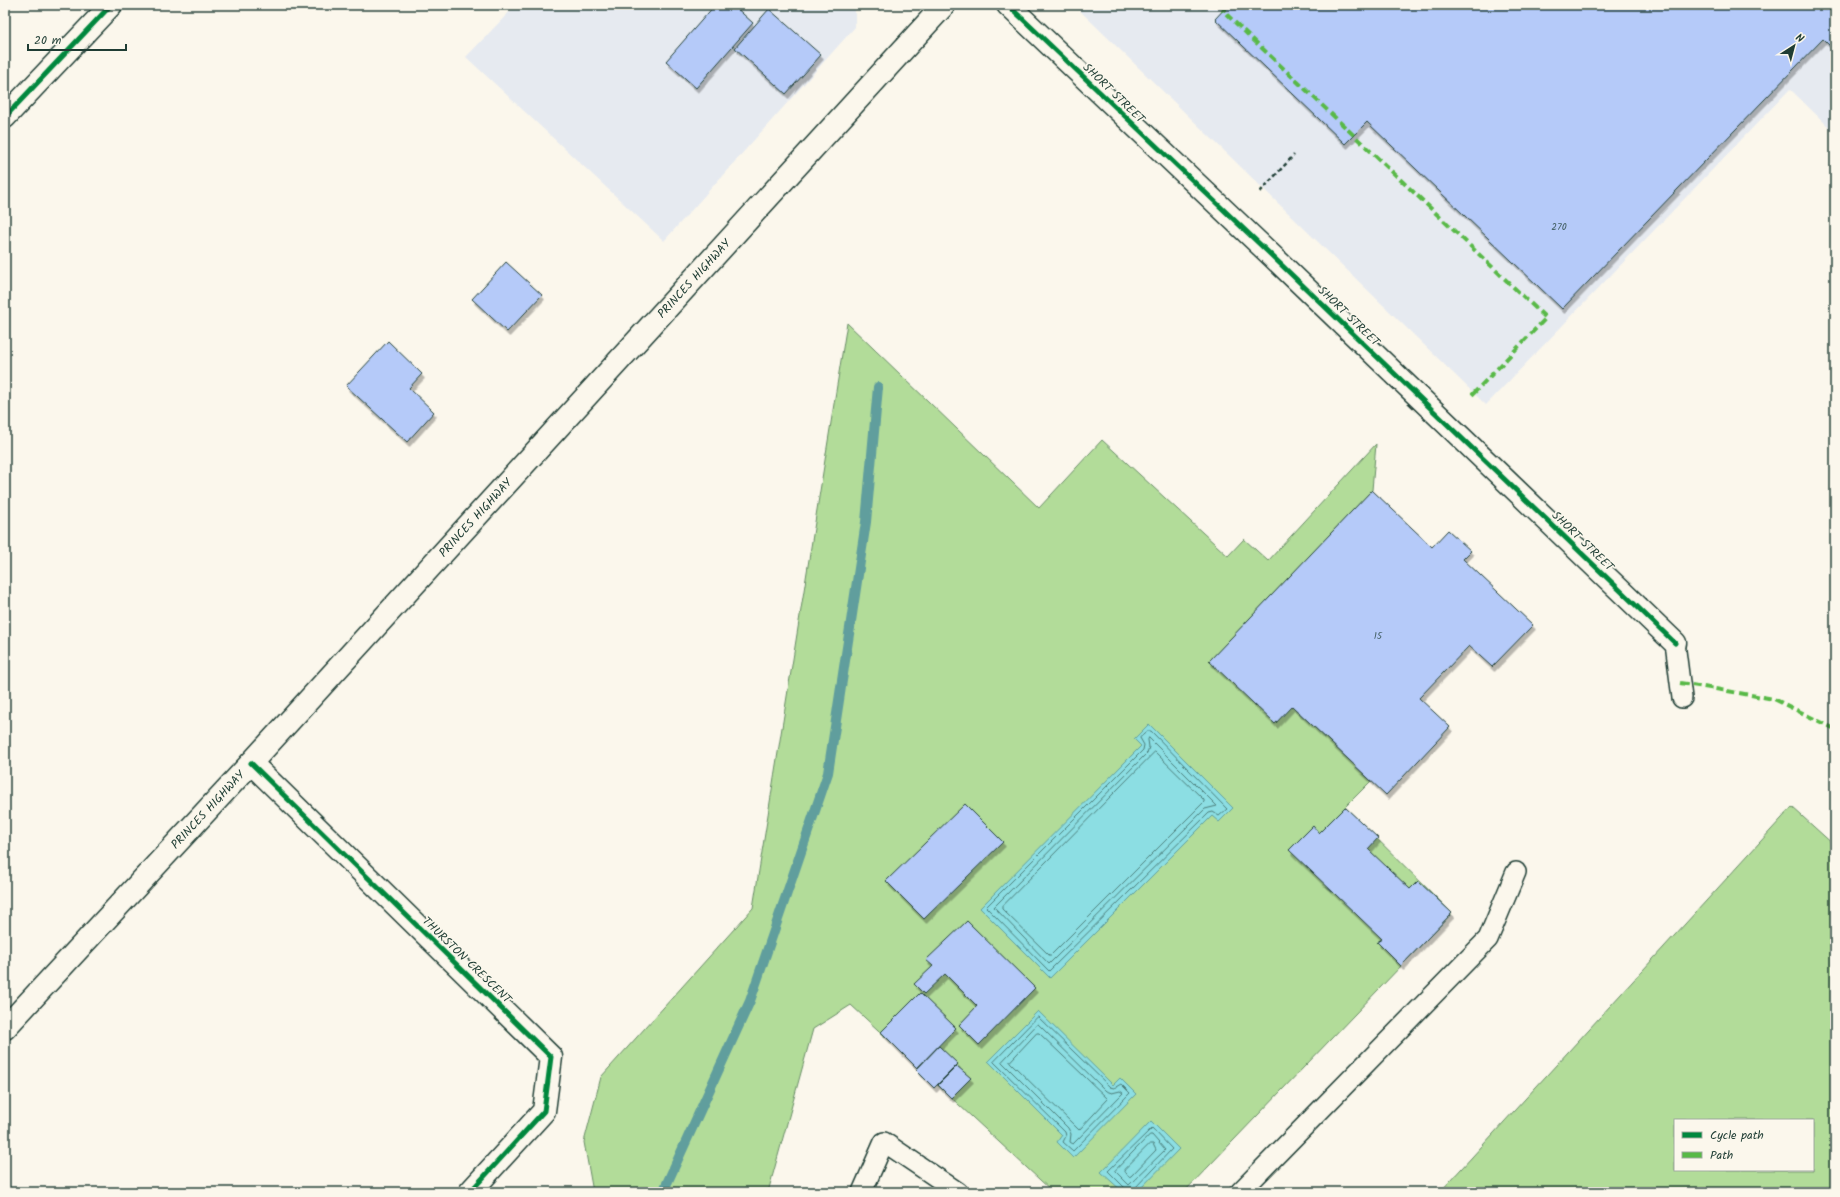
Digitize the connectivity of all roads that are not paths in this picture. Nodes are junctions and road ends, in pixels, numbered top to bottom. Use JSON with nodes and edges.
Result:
{"nodes":[{"id":1,"x":111,"y":5,"type":"edge"},
{"id":2,"x":944,"y":5,"type":"edge"},
{"id":3,"x":1008,"y":5,"type":"edge"},
{"id":4,"x":5,"y":116,"type":"edge"},
{"id":5,"x":1675,"y":643,"type":"joint"},
{"id":6,"x":1682,"y":698,"type":"dead end"},
{"id":7,"x":251,"y":763,"type":"junction"},
{"id":8,"x":1516,"y":872,"type":"dead end"},
{"id":9,"x":5,"y":1028,"type":"edge"},
{"id":10,"x":470,"y":1192,"type":"edge"},
{"id":11,"x":862,"y":1192,"type":"edge"},
{"id":12,"x":958,"y":1192,"type":"edge"},
{"id":13,"x":1240,"y":1192,"type":"edge"}],
"edges":[{"from":1,"to":4,"type":"street"},
{"from":2,"to":7,"type":"street","name":"PRINCES HIGHWAY"},
{"from":3,"to":5,"type":"street","name":"SHORT STREET"},
{"from":5,"to":6,"type":"lane"},
{"from":7,"to":9,"type":"street","name":"PRINCES HIGHWAY"},
{"from":7,"to":10,"type":"street","name":"THURSTON CRESCENT"},
{"from":8,"to":13,"type":"lane"},
{"from":11,"to":12,"type":"lane"}]}
